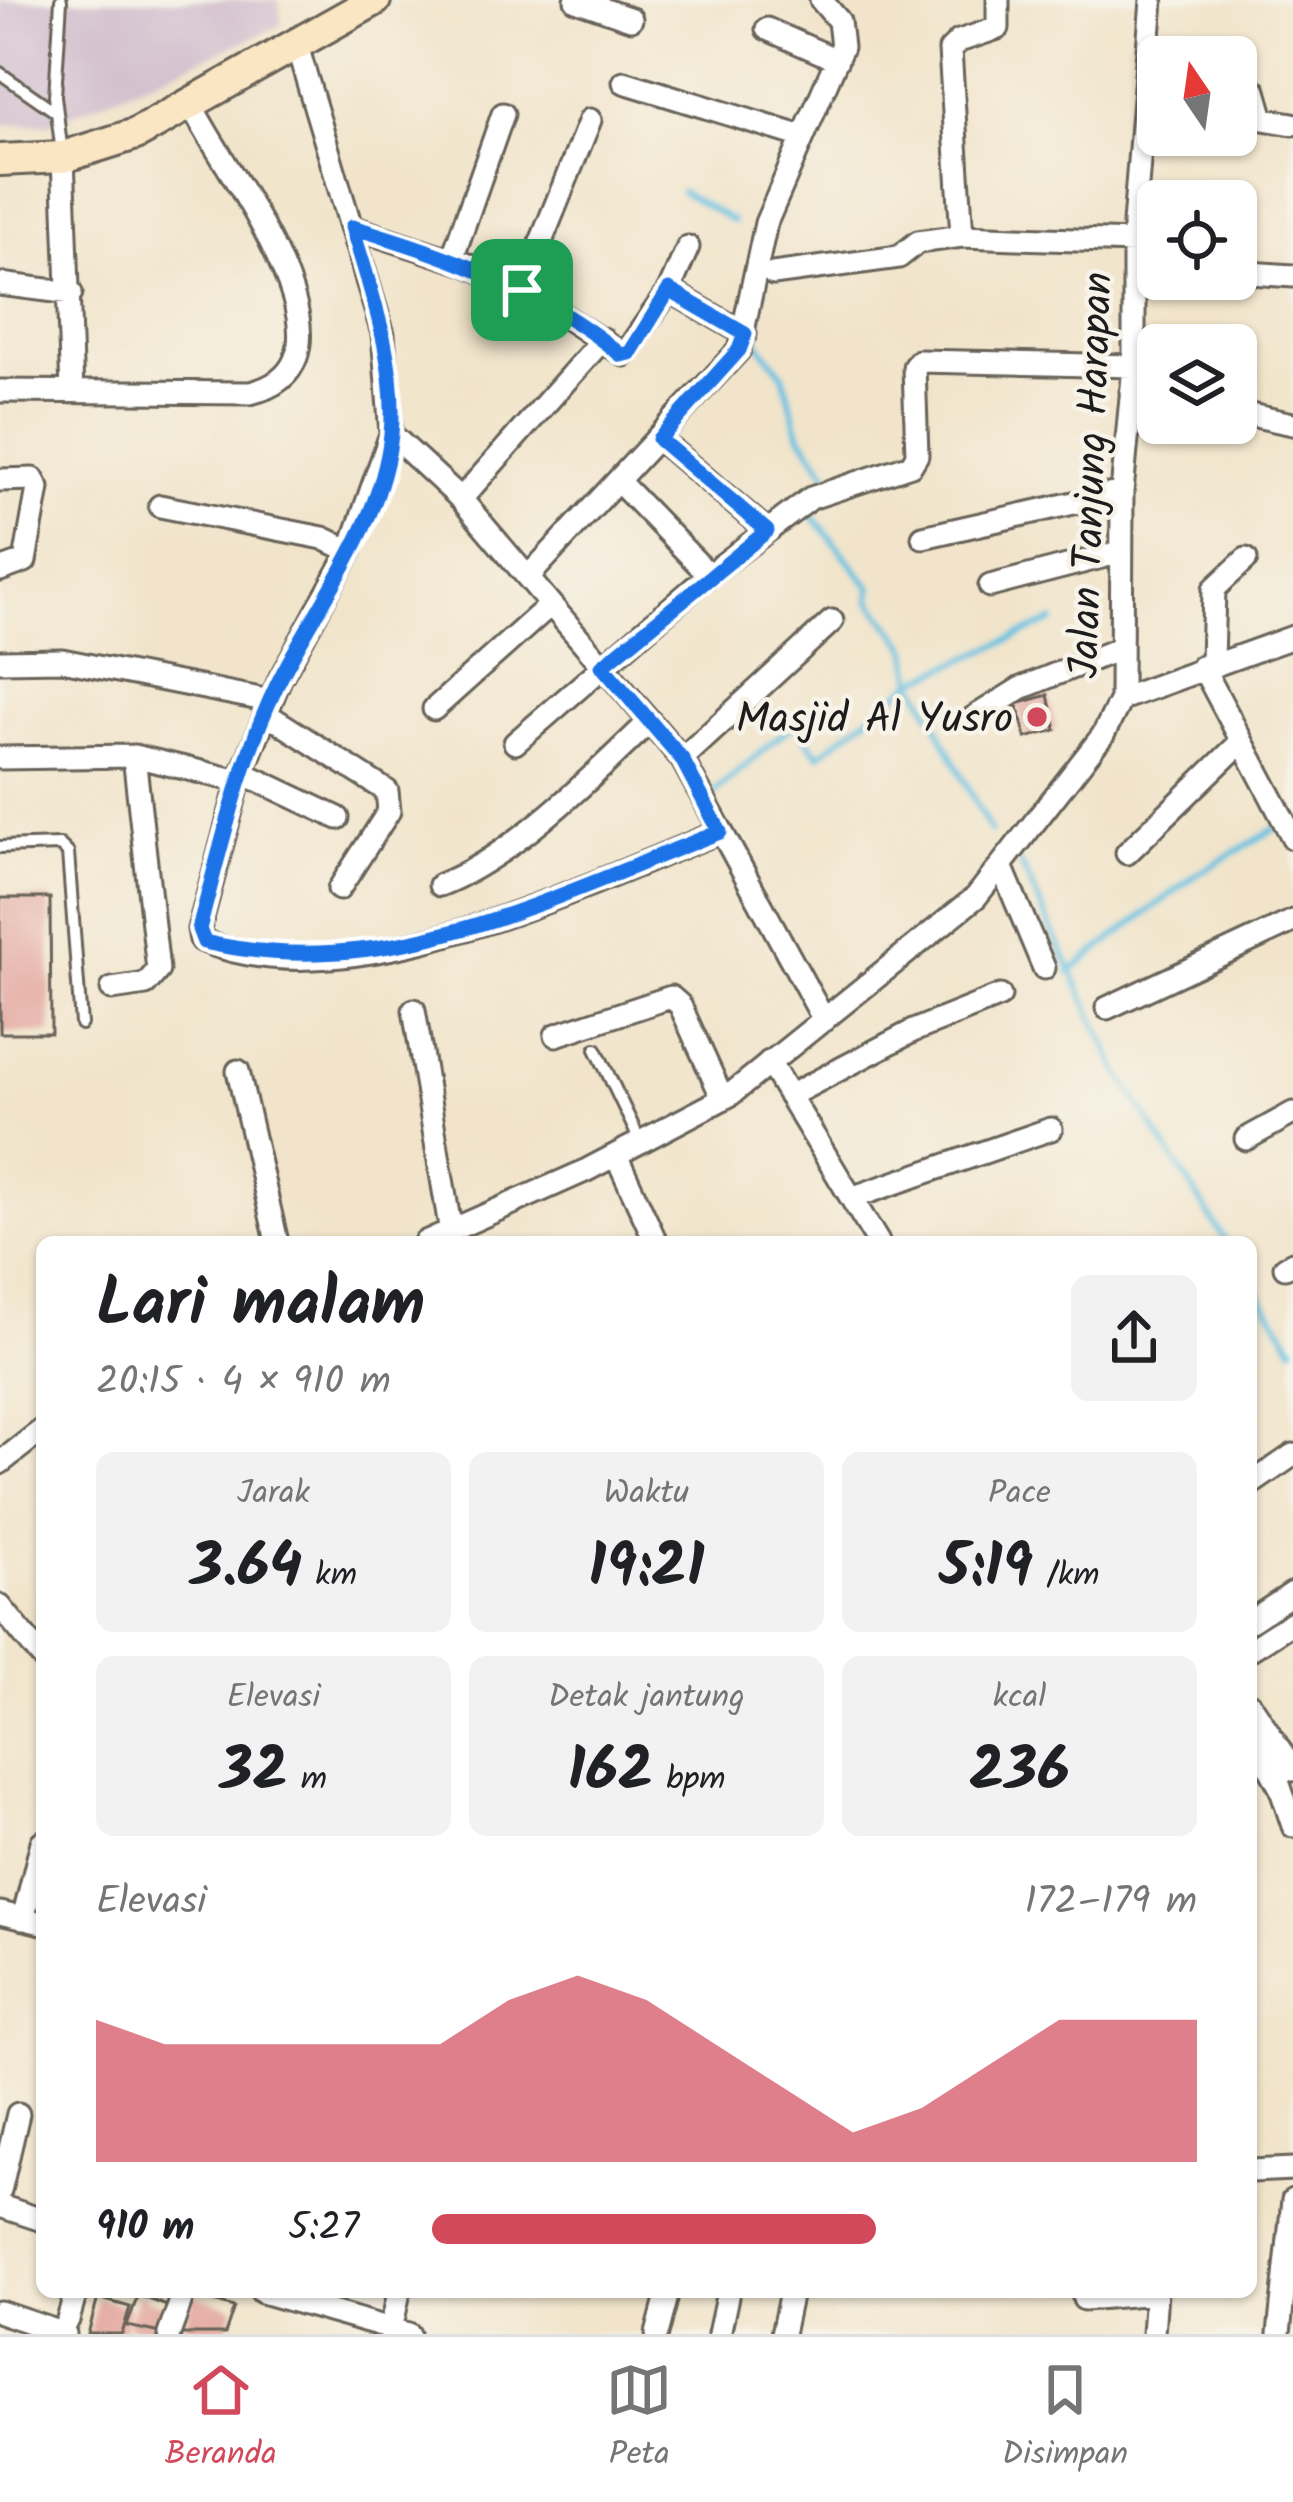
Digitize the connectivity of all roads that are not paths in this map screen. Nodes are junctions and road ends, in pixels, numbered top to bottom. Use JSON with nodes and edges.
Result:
{"nodes":[{"id":1,"x":61,"y":0,"type":"edge"},
{"id":2,"x":375,"y":0,"type":"edge"},
{"id":3,"x":576,"y":0,"type":"edge"},
{"id":4,"x":821,"y":0,"type":"edge"},
{"id":5,"x":998,"y":0,"type":"edge"},
{"id":6,"x":1152,"y":0,"type":"edge"},
{"id":7,"x":631,"y":19,"type":"dead end"},
{"id":8,"x":767,"y":29,"type":"dead end"},
{"id":9,"x":1155,"y":36,"type":"edge"},
{"id":10,"x":297,"y":46,"type":"junction"},
{"id":11,"x":836,"y":60,"type":"junction"},
{"id":12,"x":0,"y":73,"type":"edge"},
{"id":13,"x":624,"y":82,"type":"dead end"},
{"id":14,"x":1257,"y":99,"type":"edge"},
{"id":15,"x":192,"y":106,"type":"junction"},
{"id":16,"x":56,"y":112,"type":"junction"},
{"id":17,"x":503,"y":114,"type":"dead end"},
{"id":18,"x":590,"y":120,"type":"dead end"},
{"id":19,"x":1293,"y":124,"type":"edge"},
{"id":20,"x":803,"y":136,"type":"junction"},
{"id":21,"x":1144,"y":156,"type":"edge"},
{"id":22,"x":63,"y":157,"type":"junction"},
{"id":23,"x":0,"y":160,"type":"edge"},
{"id":24,"x":352,"y":227,"type":"junction"},
{"id":25,"x":962,"y":236,"type":"junction"},
{"id":26,"x":1134,"y":242,"type":"junction"},
{"id":27,"x":688,"y":248,"type":"dead end"},
{"id":28,"x":452,"y":259,"type":"junction"},
{"id":29,"x":1257,"y":273,"type":"edge"},
{"id":30,"x":773,"y":274,"type":"dead end"},
{"id":31,"x":1293,"y":276,"type":"edge"},
{"id":32,"x":0,"y":284,"type":"edge"},
{"id":33,"x":522,"y":290,"type":"junction"},
{"id":34,"x":669,"y":290,"type":"junction"},
{"id":35,"x":71,"y":293,"type":"junction"},
{"id":36,"x":745,"y":334,"type":"junction"},
{"id":37,"x":602,"y":339,"type":"junction"},
{"id":38,"x":1134,"y":366,"type":"junction"},
{"id":39,"x":0,"y":392,"type":"edge"},
{"id":40,"x":72,"y":392,"type":"junction"},
{"id":41,"x":1131,"y":392,"type":"junction"},
{"id":42,"x":1137,"y":392,"type":"edge"},
{"id":43,"x":1257,"y":416,"type":"edge"},
{"id":44,"x":1293,"y":424,"type":"edge"},
{"id":45,"x":391,"y":434,"type":"junction"},
{"id":46,"x":659,"y":439,"type":"junction"},
{"id":47,"x":0,"y":480,"type":"edge"},
{"id":48,"x":618,"y":481,"type":"junction"},
{"id":49,"x":1122,"y":492,"type":"junction"},
{"id":50,"x":461,"y":499,"type":"junction"},
{"id":51,"x":160,"y":506,"type":"dead end"},
{"id":52,"x":767,"y":531,"type":"junction"},
{"id":53,"x":923,"y":537,"type":"dead end"},
{"id":54,"x":350,"y":551,"type":"junction"},
{"id":55,"x":1121,"y":552,"type":"junction"},
{"id":56,"x":1246,"y":559,"type":"dead end"},
{"id":57,"x":0,"y":570,"type":"edge"},
{"id":58,"x":709,"y":575,"type":"junction"},
{"id":59,"x":528,"y":577,"type":"junction"},
{"id":60,"x":989,"y":586,"type":"dead end"},
{"id":61,"x":550,"y":605,"type":"junction"},
{"id":62,"x":832,"y":621,"type":"dead end"},
{"id":63,"x":1293,"y":637,"type":"edge"},
{"id":64,"x":1121,"y":648,"type":"junction"},
{"id":65,"x":0,"y":661,"type":"edge"},
{"id":66,"x":1207,"y":664,"type":"junction"},
{"id":67,"x":602,"y":666,"type":"junction"},
{"id":68,"x":1121,"y":699,"type":"junction"},
{"id":69,"x":268,"y":707,"type":"junction"},
{"id":70,"x":434,"y":709,"type":"dead end"},
{"id":71,"x":973,"y":718,"type":"dead end"},
{"id":72,"x":648,"y":723,"type":"junction"},
{"id":73,"x":1241,"y":742,"type":"junction"},
{"id":74,"x":515,"y":743,"type":"dead end"},
{"id":75,"x":134,"y":756,"type":"junction"},
{"id":76,"x":0,"y":758,"type":"edge"},
{"id":77,"x":682,"y":759,"type":"junction"},
{"id":78,"x":241,"y":777,"type":"junction"},
{"id":79,"x":338,"y":818,"type":"dead end"},
{"id":80,"x":720,"y":832,"type":"junction"},
{"id":81,"x":1293,"y":838,"type":"edge"},
{"id":82,"x":0,"y":847,"type":"edge"},
{"id":83,"x":1126,"y":853,"type":"dead end"},
{"id":84,"x":1002,"y":868,"type":"junction"},
{"id":85,"x":440,"y":885,"type":"dead end"},
{"id":86,"x":339,"y":889,"type":"dead end"},
{"id":87,"x":1293,"y":921,"type":"edge"},
{"id":88,"x":1044,"y":968,"type":"dead end"},
{"id":89,"x":112,"y":989,"type":"dead end"},
{"id":90,"x":1000,"y":996,"type":"dead end"},
{"id":91,"x":1107,"y":1008,"type":"dead end"},
{"id":92,"x":414,"y":1010,"type":"dead end"},
{"id":93,"x":824,"y":1020,"type":"junction"},
{"id":94,"x":81,"y":1024,"type":"dead end"},
{"id":95,"x":556,"y":1035,"type":"dead end"},
{"id":96,"x":596,"y":1049,"type":"dead end"},
{"id":97,"x":769,"y":1062,"type":"junction"},
{"id":98,"x":238,"y":1071,"type":"dead end"},
{"id":99,"x":789,"y":1096,"type":"junction"},
{"id":100,"x":723,"y":1099,"type":"junction"},
{"id":101,"x":1293,"y":1113,"type":"edge"},
{"id":102,"x":1052,"y":1129,"type":"dead end"},
{"id":103,"x":1246,"y":1138,"type":"dead end"},
{"id":104,"x":641,"y":1143,"type":"junction"},
{"id":105,"x":616,"y":1155,"type":"junction"},
{"id":106,"x":854,"y":1197,"type":"junction"},
{"id":107,"x":451,"y":1233,"type":"junction"},
{"id":108,"x":276,"y":1236,"type":"edge"},
{"id":109,"x":442,"y":1236,"type":"edge"},
{"id":110,"x":653,"y":1236,"type":"edge"},
{"id":111,"x":875,"y":1236,"type":"edge"},
{"id":112,"x":36,"y":1435,"type":"edge"},
{"id":113,"x":1293,"y":1455,"type":"edge"},
{"id":114,"x":0,"y":1463,"type":"edge"},
{"id":115,"x":1257,"y":1480,"type":"edge"},
{"id":116,"x":1293,"y":1593,"type":"edge"},
{"id":117,"x":4,"y":1617,"type":"edge"},
{"id":118,"x":1257,"y":1617,"type":"edge"},
{"id":119,"x":1290,"y":1630,"type":"edge"},
{"id":120,"x":1257,"y":1645,"type":"edge"},
{"id":121,"x":36,"y":1651,"type":"edge"},
{"id":122,"x":1257,"y":1714,"type":"edge"},
{"id":123,"x":1257,"y":1746,"type":"edge"},
{"id":124,"x":1293,"y":1771,"type":"edge"},
{"id":125,"x":1293,"y":1824,"type":"edge"},
{"id":126,"x":36,"y":1890,"type":"edge"},
{"id":127,"x":0,"y":1913,"type":"edge"},
{"id":128,"x":32,"y":1922,"type":"edge"},
{"id":129,"x":18,"y":2114,"type":"dead end"},
{"id":130,"x":1293,"y":2169,"type":"edge"},
{"id":131,"x":1257,"y":2171,"type":"edge"},
{"id":132,"x":0,"y":2191,"type":"edge"},
{"id":133,"x":1293,"y":2200,"type":"edge"},
{"id":134,"x":0,"y":2206,"type":"edge"},
{"id":135,"x":36,"y":2218,"type":"edge"},
{"id":136,"x":74,"y":2298,"type":"edge"},
{"id":137,"x":182,"y":2298,"type":"edge"},
{"id":138,"x":281,"y":2298,"type":"edge"},
{"id":139,"x":347,"y":2298,"type":"edge"},
{"id":140,"x":398,"y":2298,"type":"edge"},
{"id":141,"x":666,"y":2298,"type":"edge"},
{"id":142,"x":727,"y":2298,"type":"edge"},
{"id":143,"x":790,"y":2298,"type":"edge"},
{"id":144,"x":1094,"y":2298,"type":"edge"},
{"id":145,"x":1156,"y":2298,"type":"edge"},
{"id":146,"x":1084,"y":2299,"type":"dead end"},
{"id":147,"x":0,"y":2312,"type":"edge"},
{"id":148,"x":345,"y":2318,"type":"junction"},
{"id":149,"x":66,"y":2327,"type":"edge"},
{"id":150,"x":400,"y":2332,"type":"edge"},
{"id":151,"x":169,"y":2334,"type":"edge"},
{"id":152,"x":657,"y":2334,"type":"edge"},
{"id":153,"x":718,"y":2334,"type":"edge"},
{"id":154,"x":782,"y":2334,"type":"edge"},
{"id":155,"x":1153,"y":2334,"type":"edge"},
{"id":156,"x":1279,"y":2334,"type":"edge"}],
"edges":[{"from":1,"to":16,"type":"lane"},
{"from":2,"to":10,"type":"street"},
{"from":3,"to":7,"type":"street"},
{"from":4,"to":11,"type":"street"},
{"from":5,"to":25,"type":"street"},
{"from":6,"to":9,"type":"street","name":"Jalan Tanjung Harapan"},
{"from":8,"to":11,"type":"street"},
{"from":10,"to":15,"type":"street"},
{"from":10,"to":24,"type":"street"},
{"from":11,"to":20,"type":"street"},
{"from":12,"to":16,"type":"lane"},
{"from":13,"to":20,"type":"street"},
{"from":14,"to":19,"type":"street"},
{"from":15,"to":22,"type":"street"},
{"from":15,"to":40,"type":"street"},
{"from":16,"to":22,"type":"lane"},
{"from":17,"to":28,"type":"street"},
{"from":18,"to":33,"type":"street"},
{"from":20,"to":36,"type":"street"},
{"from":21,"to":26,"type":"street","name":"Jalan Tanjung Harapan"},
{"from":22,"to":23,"type":"street"},
{"from":22,"to":35,"type":"street"},
{"from":24,"to":28,"type":"street"},
{"from":24,"to":45,"type":"street"},
{"from":25,"to":26,"type":"street"},
{"from":25,"to":30,"type":"street"},
{"from":26,"to":38,"type":"street","name":"Jalan Tanjung Harapan"},
{"from":27,"to":34,"type":"street"},
{"from":28,"to":33,"type":"street"},
{"from":29,"to":31,"type":"street"},
{"from":32,"to":35,"type":"street"},
{"from":33,"to":37,"type":"street"},
{"from":34,"to":36,"type":"street"},
{"from":34,"to":37,"type":"street"},
{"from":35,"to":40,"type":"street"},
{"from":36,"to":46,"type":"street"},
{"from":37,"to":50,"type":"street"},
{"from":38,"to":41,"type":"street","name":"Jalan Tanjung Harapan"},
{"from":38,"to":52,"type":"street"},
{"from":39,"to":40,"type":"street"},
{"from":41,"to":42,"type":"street"},
{"from":41,"to":49,"type":"street","name":"Jalan Tanjung Harapan"},
{"from":43,"to":44,"type":"street"},
{"from":45,"to":50,"type":"street"},
{"from":45,"to":54,"type":"street"},
{"from":46,"to":48,"type":"street"},
{"from":46,"to":52,"type":"street"},
{"from":47,"to":57,"type":"street"},
{"from":48,"to":58,"type":"street"},
{"from":48,"to":59,"type":"street"},
{"from":49,"to":53,"type":"street"},
{"from":49,"to":55,"type":"street","name":"Jalan Tanjung Harapan"},
{"from":50,"to":59,"type":"street"},
{"from":51,"to":54,"type":"street"},
{"from":52,"to":58,"type":"street"},
{"from":54,"to":69,"type":"street"},
{"from":55,"to":60,"type":"street"},
{"from":55,"to":64,"type":"street","name":"Jalan Tanjung Harapan"},
{"from":56,"to":66,"type":"street"},
{"from":58,"to":67,"type":"street"},
{"from":59,"to":61,"type":"street"},
{"from":61,"to":67,"type":"street"},
{"from":61,"to":70,"type":"street"},
{"from":62,"to":77,"type":"street"},
{"from":63,"to":66,"type":"street"},
{"from":64,"to":68,"type":"street","name":"Jalan Tanjung Harapan"},
{"from":64,"to":71,"type":"street"},
{"from":65,"to":69,"type":"street"},
{"from":66,"to":68,"type":"street"},
{"from":66,"to":73,"type":"street"},
{"from":67,"to":72,"type":"street"},
{"from":67,"to":74,"type":"street"},
{"from":68,"to":84,"type":"street","name":"Jalan Tanjung Harapan"},
{"from":69,"to":78,"type":"street"},
{"from":69,"to":86,"type":"street"},
{"from":72,"to":77,"type":"street"},
{"from":72,"to":85,"type":"street"},
{"from":73,"to":81,"type":"street"},
{"from":73,"to":83,"type":"street"},
{"from":75,"to":76,"type":"street"},
{"from":75,"to":78,"type":"street"},
{"from":75,"to":89,"type":"street"},
{"from":77,"to":80,"type":"street"},
{"from":78,"to":79,"type":"street"},
{"from":78,"to":80,"type":"street"},
{"from":80,"to":93,"type":"street"},
{"from":82,"to":94,"type":"lane"},
{"from":84,"to":88,"type":"street"},
{"from":84,"to":93,"type":"street","name":"Jalan Tanjung Harapan"},
{"from":87,"to":91,"type":"street"},
{"from":90,"to":99,"type":"street"},
{"from":92,"to":107,"type":"street"},
{"from":93,"to":97,"type":"street","name":"Jalan Tanjung Harapan"},
{"from":95,"to":100,"type":"street"},
{"from":96,"to":104,"type":"lane"},
{"from":97,"to":99,"type":"street"},
{"from":97,"to":100,"type":"street","name":"Jalan Tanjung Harapan"},
{"from":98,"to":108,"type":"street"},
{"from":99,"to":106,"type":"street"},
{"from":100,"to":104,"type":"street","name":"Jalan Tanjung Harapan"},
{"from":101,"to":103,"type":"street"},
{"from":102,"to":106,"type":"street"},
{"from":104,"to":105,"type":"street","name":"Jalan Tanjung Harapan"},
{"from":105,"to":107,"type":"street","name":"Jalan Tanjung Harapan"},
{"from":105,"to":110,"type":"street"},
{"from":106,"to":111,"type":"street"},
{"from":107,"to":109,"type":"street","name":"Jalan Tanjung Harapan"},
{"from":112,"to":114,"type":"street"},
{"from":113,"to":115,"type":"street"},
{"from":116,"to":118,"type":"street"},
{"from":117,"to":121,"type":"street"},
{"from":119,"to":120,"type":"street"},
{"from":122,"to":124,"type":"street"},
{"from":123,"to":125,"type":"street"},
{"from":126,"to":128,"type":"street"},
{"from":127,"to":128,"type":"street"},
{"from":129,"to":132,"type":"street"},
{"from":130,"to":131,"type":"street"},
{"from":133,"to":156,"type":"street"},
{"from":134,"to":135,"type":"street"},
{"from":136,"to":149,"type":"street"},
{"from":137,"to":151,"type":"street"},
{"from":138,"to":148,"type":"street"},
{"from":139,"to":148,"type":"street"},
{"from":140,"to":150,"type":"street"},
{"from":141,"to":152,"type":"street"},
{"from":142,"to":153,"type":"street"},
{"from":143,"to":154,"type":"street"},
{"from":144,"to":146,"type":"street"},
{"from":145,"to":155,"type":"street"},
{"from":147,"to":149,"type":"street"},
{"from":148,"to":150,"type":"street"}]}
